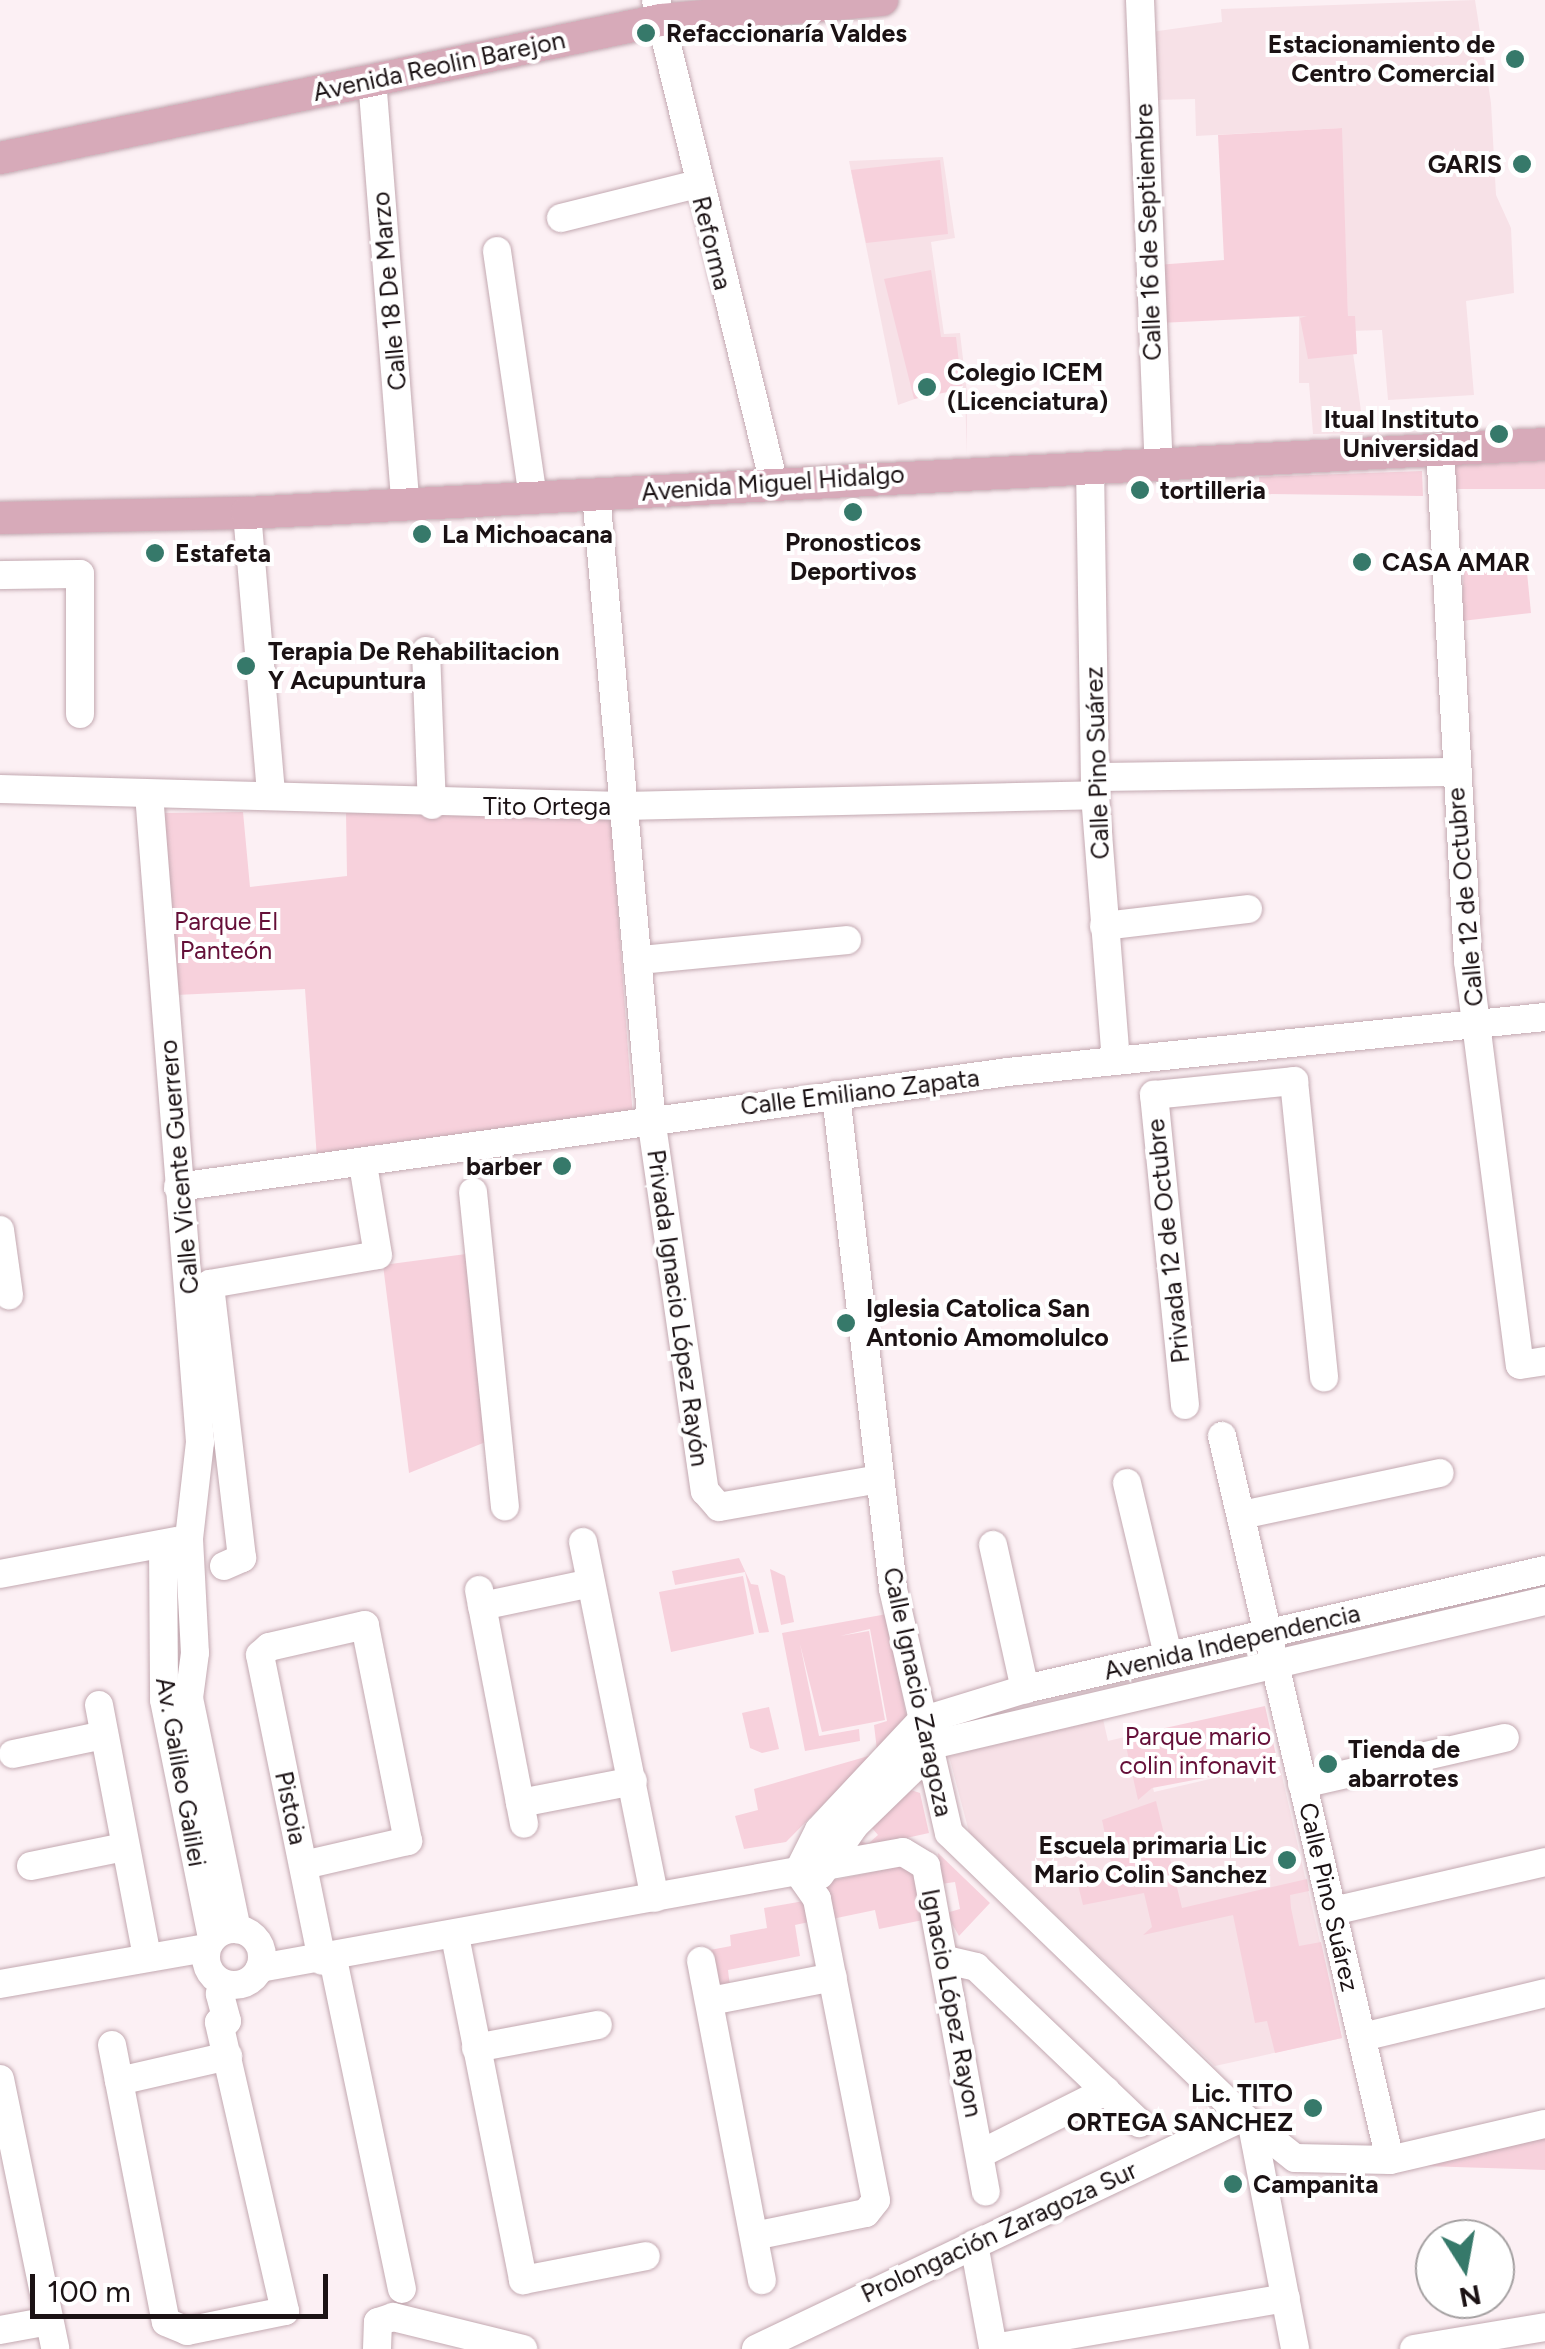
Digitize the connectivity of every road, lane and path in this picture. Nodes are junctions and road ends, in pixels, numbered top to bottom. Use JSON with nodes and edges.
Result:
{"nodes":[{"id":1,"x":882,"y":0,"type":"edge"},
{"id":2,"x":1140,"y":0,"type":"edge"},
{"id":3,"x":658,"y":10,"type":"edge"},
{"id":4,"x":372,"y":79,"type":"junction"},
{"id":5,"x":0,"y":158,"type":"edge"},
{"id":6,"x":697,"y":184,"type":"junction"},
{"id":7,"x":561,"y":218,"type":"dead end"},
{"id":8,"x":497,"y":251,"type":"dead end"},
{"id":9,"x":1545,"y":444,"type":"edge"},
{"id":10,"x":1440,"y":448,"type":"junction"},
{"id":11,"x":1158,"y":464,"type":"junction"},
{"id":12,"x":1090,"y":466,"type":"junction"},
{"id":13,"x":774,"y":484,"type":"junction"},
{"id":14,"x":596,"y":494,"type":"junction"},
{"id":15,"x":533,"y":498,"type":"junction"},
{"id":16,"x":406,"y":503,"type":"junction"},
{"id":17,"x":247,"y":514,"type":"junction"},
{"id":18,"x":0,"y":518,"type":"edge"},
{"id":19,"x":0,"y":575,"type":"edge"},
{"id":20,"x":426,"y":651,"type":"dead end"},
{"id":21,"x":80,"y":714,"type":"dead end"},
{"id":22,"x":1453,"y":772,"type":"junction"},
{"id":23,"x":1096,"y":786,"type":"junction"},
{"id":24,"x":0,"y":789,"type":"edge"},
{"id":25,"x":148,"y":794,"type":"junction"},
{"id":26,"x":272,"y":795,"type":"junction"},
{"id":27,"x":432,"y":805,"type":"junction"},
{"id":28,"x":623,"y":806,"type":"junction"},
{"id":29,"x":1248,"y":910,"type":"dead end"},
{"id":30,"x":1104,"y":926,"type":"junction"},
{"id":31,"x":847,"y":940,"type":"dead end"},
{"id":32,"x":640,"y":960,"type":"junction"},
{"id":33,"x":1545,"y":1017,"type":"edge"},
{"id":34,"x":1476,"y":1022,"type":"junction"},
{"id":35,"x":1220,"y":1050,"type":"junction"},
{"id":36,"x":1116,"y":1060,"type":"junction"},
{"id":37,"x":1225,"y":1087,"type":"junction"},
{"id":38,"x":836,"y":1095,"type":"junction"},
{"id":39,"x":652,"y":1125,"type":"junction"},
{"id":40,"x":363,"y":1164,"type":"junction"},
{"id":41,"x":178,"y":1186,"type":"junction"},
{"id":42,"x":473,"y":1192,"type":"dead end"},
{"id":43,"x":0,"y":1230,"type":"edge"},
{"id":44,"x":9,"y":1295,"type":"dead end"},
{"id":45,"x":1545,"y":1361,"type":"edge"},
{"id":46,"x":1324,"y":1377,"type":"dead end"},
{"id":47,"x":1185,"y":1404,"type":"dead end"},
{"id":48,"x":1222,"y":1436,"type":"dead end"},
{"id":49,"x":1440,"y":1472,"type":"dead end"},
{"id":50,"x":879,"y":1479,"type":"junction"},
{"id":51,"x":1127,"y":1483,"type":"dead end"},
{"id":52,"x":505,"y":1506,"type":"dead end"},
{"id":53,"x":1242,"y":1515,"type":"junction"},
{"id":54,"x":176,"y":1542,"type":"junction"},
{"id":55,"x":583,"y":1542,"type":"dead end"},
{"id":56,"x":994,"y":1545,"type":"dead end"},
{"id":57,"x":233,"y":1562,"type":"dead end"},
{"id":58,"x":1545,"y":1570,"type":"edge"},
{"id":59,"x":0,"y":1574,"type":"edge"},
{"id":60,"x":591,"y":1583,"type":"junction"},
{"id":61,"x":1545,"y":1601,"type":"edge"},
{"id":62,"x":1270,"y":1632,"type":"junction"},
{"id":63,"x":194,"y":1633,"type":"junction"},
{"id":64,"x":161,"y":1634,"type":"junction"},
{"id":65,"x":1168,"y":1656,"type":"junction"},
{"id":66,"x":1277,"y":1663,"type":"junction"},
{"id":67,"x":1098,"y":1673,"type":"junction"},
{"id":68,"x":1025,"y":1689,"type":"junction"},
{"id":69,"x":177,"y":1699,"type":"junction"},
{"id":70,"x":1105,"y":1701,"type":"junction"},
{"id":71,"x":99,"y":1706,"type":"dead end"},
{"id":72,"x":104,"y":1735,"type":"junction"},
{"id":73,"x":928,"y":1738,"type":"junction"},
{"id":74,"x":1505,"y":1738,"type":"dead end"},
{"id":75,"x":12,"y":1754,"type":"dead end"},
{"id":76,"x":632,"y":1781,"type":"junction"},
{"id":77,"x":1302,"y":1784,"type":"junction"},
{"id":78,"x":846,"y":1818,"type":"junction"},
{"id":79,"x":124,"y":1848,"type":"junction"},
{"id":80,"x":1545,"y":1862,"type":"edge"},
{"id":81,"x":828,"y":1865,"type":"junction"},
{"id":82,"x":30,"y":1866,"type":"dead end"},
{"id":83,"x":304,"y":1866,"type":"junction"},
{"id":84,"x":798,"y":1872,"type":"junction"},
{"id":85,"x":655,"y":1898,"type":"junction"},
{"id":86,"x":817,"y":1900,"type":"junction"},
{"id":87,"x":1333,"y":1911,"type":"junction"},
{"id":88,"x":455,"y":1936,"type":"junction"},
{"id":89,"x":218,"y":1938,"type":"junction"},
{"id":90,"x":147,"y":1956,"type":"junction"},
{"id":91,"x":327,"y":1960,"type":"junction"},
{"id":92,"x":946,"y":1960,"type":"junction"},
{"id":93,"x":701,"y":1962,"type":"dead end"},
{"id":94,"x":260,"y":1968,"type":"junction"},
{"id":95,"x":832,"y":1977,"type":"junction"},
{"id":96,"x":0,"y":1984,"type":"edge"},
{"id":97,"x":226,"y":1985,"type":"junction"},
{"id":98,"x":1545,"y":1993,"type":"edge"},
{"id":99,"x":710,"y":2001,"type":"junction"},
{"id":100,"x":598,"y":2025,"type":"dead end"},
{"id":101,"x":1362,"y":2037,"type":"junction"},
{"id":102,"x":112,"y":2045,"type":"dead end"},
{"id":103,"x":476,"y":2048,"type":"junction"},
{"id":104,"x":228,"y":2056,"type":"junction"},
{"id":105,"x":120,"y":2081,"type":"junction"},
{"id":106,"x":0,"y":2084,"type":"edge"},
{"id":107,"x":1106,"y":2091,"type":"junction"},
{"id":108,"x":1247,"y":2121,"type":"junction"},
{"id":109,"x":1139,"y":2123,"type":"dead end"},
{"id":110,"x":1545,"y":2124,"type":"edge"},
{"id":111,"x":980,"y":2154,"type":"junction"},
{"id":112,"x":1390,"y":2160,"type":"junction"},
{"id":113,"x":986,"y":2192,"type":"dead end"},
{"id":114,"x":754,"y":2236,"type":"junction"},
{"id":115,"x":974,"y":2244,"type":"junction"},
{"id":116,"x":646,"y":2256,"type":"dead end"},
{"id":117,"x":762,"y":2280,"type":"dead end"},
{"id":118,"x":402,"y":2289,"type":"dead end"},
{"id":119,"x":1286,"y":2298,"type":"junction"},
{"id":120,"x":1545,"y":2327,"type":"edge"},
{"id":121,"x":0,"y":2330,"type":"edge"},
{"id":122,"x":52,"y":2334,"type":"edge"},
{"id":123,"x":375,"y":2346,"type":"edge"},
{"id":124,"x":993,"y":2348,"type":"edge"},
{"id":125,"x":523,"y":2349,"type":"edge"},
{"id":126,"x":756,"y":2349,"type":"edge"},
{"id":127,"x":1295,"y":2349,"type":"edge"},
{"id":128,"x":1414,"y":2349,"type":"edge"}],
"edges":[{"from":1,"to":3,"type":"main road","name":"Avenida Reolin Barejon"},
{"from":2,"to":11,"type":"street","name":"Calle 16 de Septiembre"},
{"from":3,"to":4,"type":"main road","name":"Avenida Reolin Barejon"},
{"from":3,"to":6,"type":"street","name":"Reforma"},
{"from":4,"to":5,"type":"main road","name":"Avenida Reolin Barejon"},
{"from":4,"to":16,"type":"street","name":"Calle 18 De Marzo"},
{"from":6,"to":7,"type":"street"},
{"from":6,"to":13,"type":"street","name":"Reforma"},
{"from":8,"to":15,"type":"street"},
{"from":9,"to":10,"type":"main road","name":"Avenida Miguel Hidalgo"},
{"from":10,"to":11,"type":"main road","name":"Avenida Miguel Hidalgo"},
{"from":10,"to":22,"type":"street","name":"Calle 12 de Octubre"},
{"from":11,"to":12,"type":"main road","name":"Avenida Miguel Hidalgo"},
{"from":12,"to":13,"type":"main road","name":"Avenida Miguel Hidalgo"},
{"from":12,"to":23,"type":"street","name":"Calle Pino Suárez"},
{"from":13,"to":14,"type":"main road","name":"Avenida Miguel Hidalgo"},
{"from":14,"to":15,"type":"main road","name":"Avenida Miguel Hidalgo"},
{"from":14,"to":28,"type":"street","name":"Privada Ignacio López Rayón"},
{"from":15,"to":16,"type":"main road","name":"Avenida Miguel Hidalgo"},
{"from":16,"to":17,"type":"main road","name":"Avenida Miguel Hidalgo"},
{"from":17,"to":18,"type":"main road","name":"Avenida Miguel Hidalgo"},
{"from":17,"to":26,"type":"street"},
{"from":19,"to":21,"type":"street"},
{"from":20,"to":27,"type":"street"},
{"from":22,"to":23,"type":"street","name":"Tito Ortega"},
{"from":22,"to":34,"type":"street","name":"Calle 12 de Octubre"},
{"from":23,"to":28,"type":"street","name":"Tito Ortega"},
{"from":23,"to":30,"type":"street","name":"Calle Pino Suárez"},
{"from":24,"to":25,"type":"street","name":"Tito Ortega"},
{"from":25,"to":26,"type":"street","name":"Tito Ortega"},
{"from":25,"to":41,"type":"street","name":"Calle Vicente Guerrero"},
{"from":26,"to":27,"type":"street","name":"Tito Ortega"},
{"from":27,"to":28,"type":"street","name":"Tito Ortega"},
{"from":28,"to":32,"type":"street","name":"Privada Ignacio López Rayón"},
{"from":29,"to":30,"type":"street"},
{"from":30,"to":36,"type":"street","name":"Calle Pino Suárez"},
{"from":31,"to":32,"type":"street"},
{"from":32,"to":39,"type":"street","name":"Privada Ignacio López Rayón"},
{"from":33,"to":34,"type":"street","name":"Calle Emiliano Zapata"},
{"from":34,"to":35,"type":"street","name":"Calle Emiliano Zapata"},
{"from":34,"to":45,"type":"street","name":"Calle 12 de Octubre"},
{"from":35,"to":36,"type":"street","name":"Calle Emiliano Zapata"},
{"from":35,"to":37,"type":"street"},
{"from":36,"to":38,"type":"street","name":"Calle Emiliano Zapata"},
{"from":37,"to":46,"type":"street","name":"Privada 12 de Octubre"},
{"from":37,"to":47,"type":"street","name":"Privada 12 de Octubre"},
{"from":38,"to":39,"type":"street","name":"Calle Emiliano Zapata"},
{"from":38,"to":50,"type":"street","name":"Calle Ignacio Zaragoza"},
{"from":39,"to":40,"type":"street","name":"Calle Emiliano Zapata"},
{"from":39,"to":50,"type":"street","name":"Privada Ignacio López Rayón"},
{"from":40,"to":41,"type":"street","name":"Calle Emiliano Zapata"},
{"from":40,"to":57,"type":"street"},
{"from":41,"to":54,"type":"street","name":"Calle Vicente Guerrero"},
{"from":42,"to":52,"type":"street"},
{"from":43,"to":44,"type":"street"},
{"from":48,"to":53,"type":"street","name":"Calle Pino Suárez"},
{"from":49,"to":53,"type":"street"},
{"from":50,"to":73,"type":"street","name":"Calle Ignacio Zaragoza"},
{"from":51,"to":65,"type":"street"},
{"from":53,"to":62,"type":"street","name":"Calle Pino Suárez"},
{"from":54,"to":59,"type":"street"},
{"from":54,"to":63,"type":"street"},
{"from":54,"to":64,"type":"street","name":"Av. Galileo Galilei"},
{"from":55,"to":60,"type":"street"},
{"from":56,"to":68,"type":"street"},
{"from":58,"to":62,"type":"street","name":"Avenida Independencia"},
{"from":60,"to":76,"type":"street"},
{"from":60,"to":76,"type":"street"},
{"from":61,"to":66,"type":"street","name":"Avenida Independencia"},
{"from":62,"to":65,"type":"street","name":"Avenida Independencia"},
{"from":62,"to":66,"type":"street","name":"Calle Pino Suárez"},
{"from":63,"to":64,"type":"street"},
{"from":63,"to":69,"type":"street"},
{"from":64,"to":69,"type":"street","name":"Av. Galileo Galilei"},
{"from":65,"to":67,"type":"street","name":"Avenida Independencia"},
{"from":66,"to":70,"type":"street","name":"Avenida Independencia"},
{"from":66,"to":77,"type":"street","name":"Calle Pino Suárez"},
{"from":67,"to":68,"type":"street","name":"Avenida Independencia"},
{"from":67,"to":70,"type":"street"},
{"from":68,"to":73,"type":"street","name":"Avenida Independencia"},
{"from":69,"to":89,"type":"street"},
{"from":70,"to":73,"type":"street","name":"Avenida Independencia"},
{"from":71,"to":72,"type":"street"},
{"from":72,"to":75,"type":"street"},
{"from":72,"to":79,"type":"street"},
{"from":73,"to":78,"type":"street"},
{"from":73,"to":108,"type":"street","name":"Calle Ignacio Zaragoza"},
{"from":74,"to":77,"type":"street"},
{"from":76,"to":85,"type":"street"},
{"from":77,"to":87,"type":"street","name":"Calle Pino Suárez"},
{"from":78,"to":81,"type":"street"},
{"from":78,"to":84,"type":"street"},
{"from":79,"to":82,"type":"street"},
{"from":79,"to":90,"type":"street"},
{"from":80,"to":87,"type":"street"},
{"from":81,"to":84,"type":"street","name":"Ignacio López Rayon"},
{"from":81,"to":86,"type":"street"},
{"from":81,"to":92,"type":"street","name":"Ignacio López Rayon"},
{"from":83,"to":83,"type":"street","name":"Pistoia"},
{"from":83,"to":91,"type":"street","name":"Pistoia"},
{"from":84,"to":85,"type":"street","name":"Ignacio López Rayon"},
{"from":84,"to":86,"type":"street"},
{"from":85,"to":88,"type":"street","name":"Ignacio López Rayon"},
{"from":86,"to":95,"type":"street"},
{"from":87,"to":101,"type":"street","name":"Calle Pino Suárez"},
{"from":88,"to":91,"type":"street","name":"Ignacio López Rayon"},
{"from":88,"to":103,"type":"street"},
{"from":89,"to":90,"type":"street"},
{"from":89,"to":94,"type":"street"},
{"from":89,"to":97,"type":"street"},
{"from":90,"to":96,"type":"street"},
{"from":91,"to":94,"type":"street","name":"Ignacio López Rayon"},
{"from":91,"to":118,"type":"street","name":"Pistoia"},
{"from":92,"to":107,"type":"street"},
{"from":92,"to":111,"type":"street","name":"Ignacio López Rayon"},
{"from":93,"to":99,"type":"street"},
{"from":94,"to":97,"type":"street"},
{"from":95,"to":99,"type":"street"},
{"from":95,"to":114,"type":"street"},
{"from":97,"to":104,"type":"street"},
{"from":98,"to":101,"type":"street"},
{"from":99,"to":114,"type":"street"},
{"from":100,"to":103,"type":"street"},
{"from":101,"to":112,"type":"street","name":"Calle Pino Suárez"},
{"from":102,"to":105,"type":"street"},
{"from":103,"to":116,"type":"street"},
{"from":104,"to":105,"type":"street"},
{"from":104,"to":105,"type":"street"},
{"from":106,"to":122,"type":"street"},
{"from":107,"to":109,"type":"street"},
{"from":107,"to":111,"type":"street","name":"Ignacio López Rayon"},
{"from":108,"to":112,"type":"street","name":"Calle Ignacio Zaragoza"},
{"from":108,"to":115,"type":"street","name":"Prolongación Zaragoza Sur"},
{"from":108,"to":119,"type":"street"},
{"from":110,"to":112,"type":"street"},
{"from":111,"to":113,"type":"street","name":"Ignacio López Rayon"},
{"from":114,"to":117,"type":"street"},
{"from":115,"to":124,"type":"street"},
{"from":115,"to":126,"type":"street","name":"Prolongación Zaragoza Sur"},
{"from":119,"to":124,"type":"street"},
{"from":119,"to":127,"type":"street"},
{"from":120,"to":128,"type":"street"},
{"from":121,"to":122,"type":"street"},
{"from":123,"to":125,"type":"street"}]}
